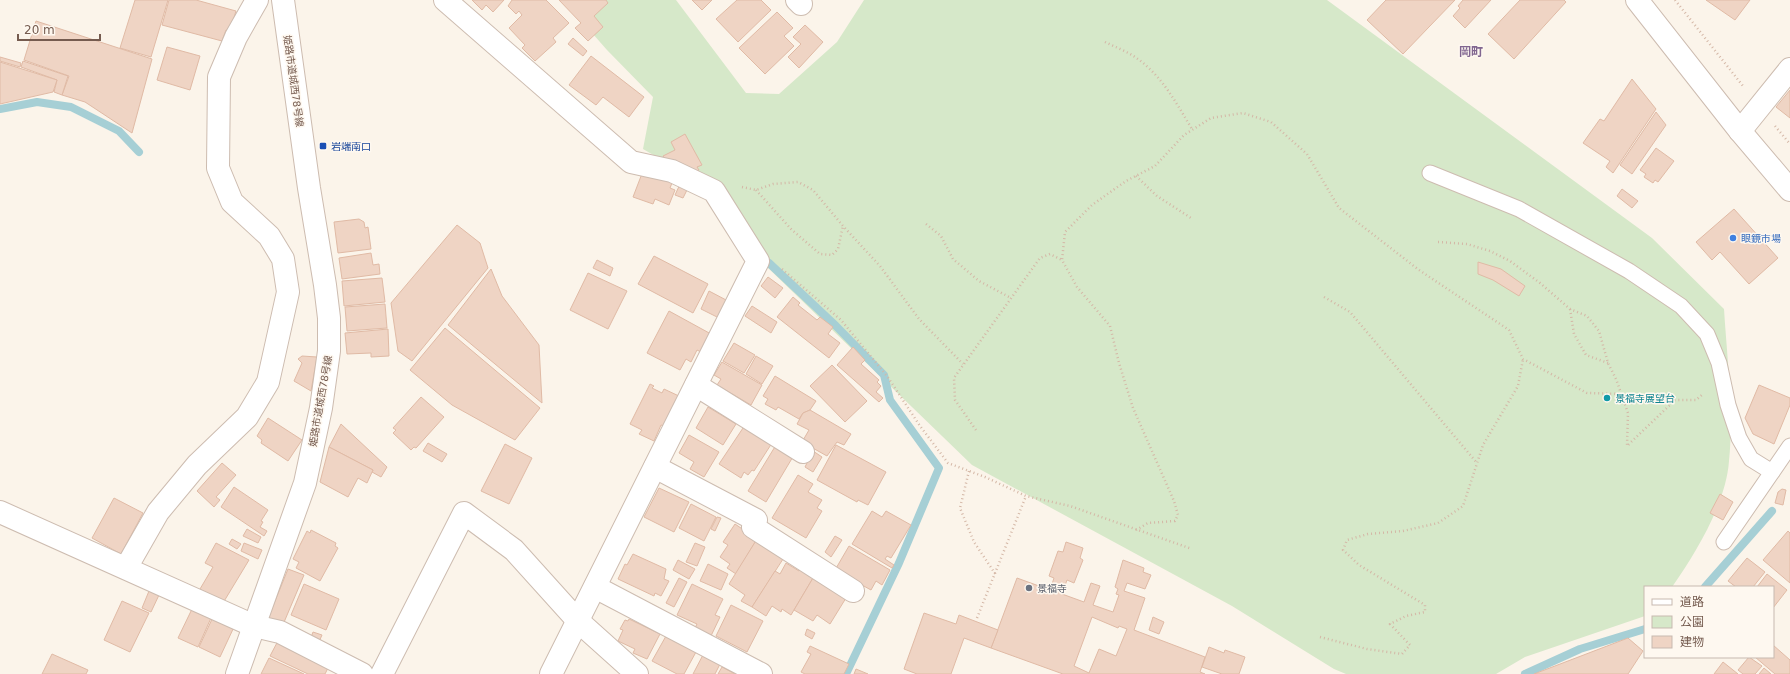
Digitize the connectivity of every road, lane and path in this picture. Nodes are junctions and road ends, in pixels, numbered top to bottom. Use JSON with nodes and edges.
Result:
{"nodes":[{"id":1,"x":257,"y":0,"type":"edge"},
{"id":2,"x":283,"y":0,"type":"edge"},
{"id":3,"x":445,"y":0,"type":"edge"},
{"id":4,"x":1637,"y":0,"type":"edge"},
{"id":5,"x":1676,"y":0,"type":"edge"},
{"id":6,"x":1105,"y":42,"type":"dead end"},
{"id":7,"x":1790,"y":69,"type":"edge"},
{"id":8,"x":1760,"y":107,"type":"junction"},
{"id":9,"x":1192,"y":129,"type":"junction"},
{"id":10,"x":1740,"y":132,"type":"junction"},
{"id":11,"x":1790,"y":144,"type":"edge"},
{"id":12,"x":1430,"y":173,"type":"dead end"},
{"id":13,"x":1136,"y":176,"type":"junction"},
{"id":14,"x":756,"y":190,"type":"junction"},
{"id":15,"x":1790,"y":190,"type":"edge"},
{"id":16,"x":743,"y":193,"type":"dead end"},
{"id":17,"x":1191,"y":218,"type":"dead end"},
{"id":18,"x":926,"y":224,"type":"dead end"},
{"id":19,"x":843,"y":226,"type":"junction"},
{"id":20,"x":1438,"y":242,"type":"dead end"},
{"id":21,"x":1062,"y":260,"type":"junction"},
{"id":22,"x":758,"y":261,"type":"junction"},
{"id":23,"x":1324,"y":297,"type":"dead end"},
{"id":24,"x":1011,"y":298,"type":"junction"},
{"id":25,"x":1570,"y":309,"type":"junction"},
{"id":26,"x":1523,"y":359,"type":"junction"},
{"id":27,"x":1608,"y":363,"type":"junction"},
{"id":28,"x":963,"y":364,"type":"junction"},
{"id":29,"x":1722,"y":375,"type":"junction"},
{"id":30,"x":696,"y":385,"type":"junction"},
{"id":31,"x":1621,"y":394,"type":"junction"},
{"id":32,"x":976,"y":430,"type":"dead end"},
{"id":33,"x":1790,"y":446,"type":"edge"},
{"id":34,"x":803,"y":452,"type":"dead end"},
{"id":35,"x":1477,"y":464,"type":"junction"},
{"id":36,"x":655,"y":467,"type":"junction"},
{"id":37,"x":969,"y":471,"type":"junction"},
{"id":38,"x":1772,"y":472,"type":"junction"},
{"id":39,"x":1026,"y":496,"type":"junction"},
{"id":40,"x":0,"y":512,"type":"edge"},
{"id":41,"x":1136,"y":530,"type":"junction"},
{"id":42,"x":1724,"y":542,"type":"dead end"},
{"id":43,"x":1192,"y":549,"type":"dead end"},
{"id":44,"x":126,"y":568,"type":"junction"},
{"id":45,"x":996,"y":575,"type":"junction"},
{"id":46,"x":595,"y":587,"type":"junction"},
{"id":47,"x":853,"y":591,"type":"dead end"},
{"id":48,"x":977,"y":618,"type":"dead end"},
{"id":49,"x":578,"y":621,"type":"junction"},
{"id":50,"x":254,"y":626,"type":"junction"},
{"id":51,"x":1320,"y":637,"type":"dead end"},
{"id":52,"x":237,"y":674,"type":"edge"},
{"id":53,"x":362,"y":674,"type":"edge"},
{"id":54,"x":382,"y":674,"type":"edge"},
{"id":55,"x":551,"y":674,"type":"edge"},
{"id":56,"x":637,"y":674,"type":"edge"},
{"id":57,"x":761,"y":674,"type":"edge"}],
"edges":[{"from":1,"to":44,"type":"street"},
{"from":2,"to":50,"type":"street","name":"姫路市道城西78号線"},
{"from":3,"to":22,"type":"street"},
{"from":4,"to":10,"type":"street"},
{"from":5,"to":8,"type":"path"},
{"from":6,"to":9,"type":"path"},
{"from":7,"to":8,"type":"street"},
{"from":8,"to":10,"type":"street"},
{"from":8,"to":11,"type":"path"},
{"from":9,"to":13,"type":"path"},
{"from":9,"to":26,"type":"path"},
{"from":10,"to":15,"type":"street"},
{"from":12,"to":29,"type":"lane"},
{"from":13,"to":17,"type":"path"},
{"from":13,"to":21,"type":"path"},
{"from":14,"to":16,"type":"path"},
{"from":14,"to":19,"type":"path"},
{"from":14,"to":19,"type":"path"},
{"from":18,"to":24,"type":"path"},
{"from":19,"to":28,"type":"path"},
{"from":20,"to":25,"type":"path"},
{"from":21,"to":24,"type":"path"},
{"from":21,"to":41,"type":"path"},
{"from":22,"to":30,"type":"street"},
{"from":22,"to":37,"type":"path"},
{"from":23,"to":35,"type":"path"},
{"from":24,"to":28,"type":"path"},
{"from":25,"to":27,"type":"path"},
{"from":25,"to":27,"type":"path"},
{"from":26,"to":31,"type":"path"},
{"from":26,"to":35,"type":"path"},
{"from":27,"to":31,"type":"path"},
{"from":28,"to":32,"type":"path"},
{"from":29,"to":31,"type":"path"},
{"from":29,"to":38,"type":"lane"},
{"from":30,"to":34,"type":"street"},
{"from":30,"to":36,"type":"street"},
{"from":33,"to":38,"type":"lane"},
{"from":35,"to":51,"type":"path"},
{"from":36,"to":46,"type":"street"},
{"from":36,"to":47,"type":"street"},
{"from":37,"to":39,"type":"path"},
{"from":37,"to":45,"type":"path"},
{"from":38,"to":42,"type":"lane"},
{"from":39,"to":41,"type":"path"},
{"from":39,"to":45,"type":"path"},
{"from":40,"to":44,"type":"street"},
{"from":41,"to":43,"type":"path"},
{"from":44,"to":50,"type":"street"},
{"from":45,"to":48,"type":"path"},
{"from":46,"to":49,"type":"street"},
{"from":46,"to":57,"type":"street"},
{"from":49,"to":54,"type":"street"},
{"from":49,"to":55,"type":"street"},
{"from":49,"to":56,"type":"street"},
{"from":50,"to":52,"type":"street","name":"姫路市道城西78号線"},
{"from":50,"to":53,"type":"street"}]}
